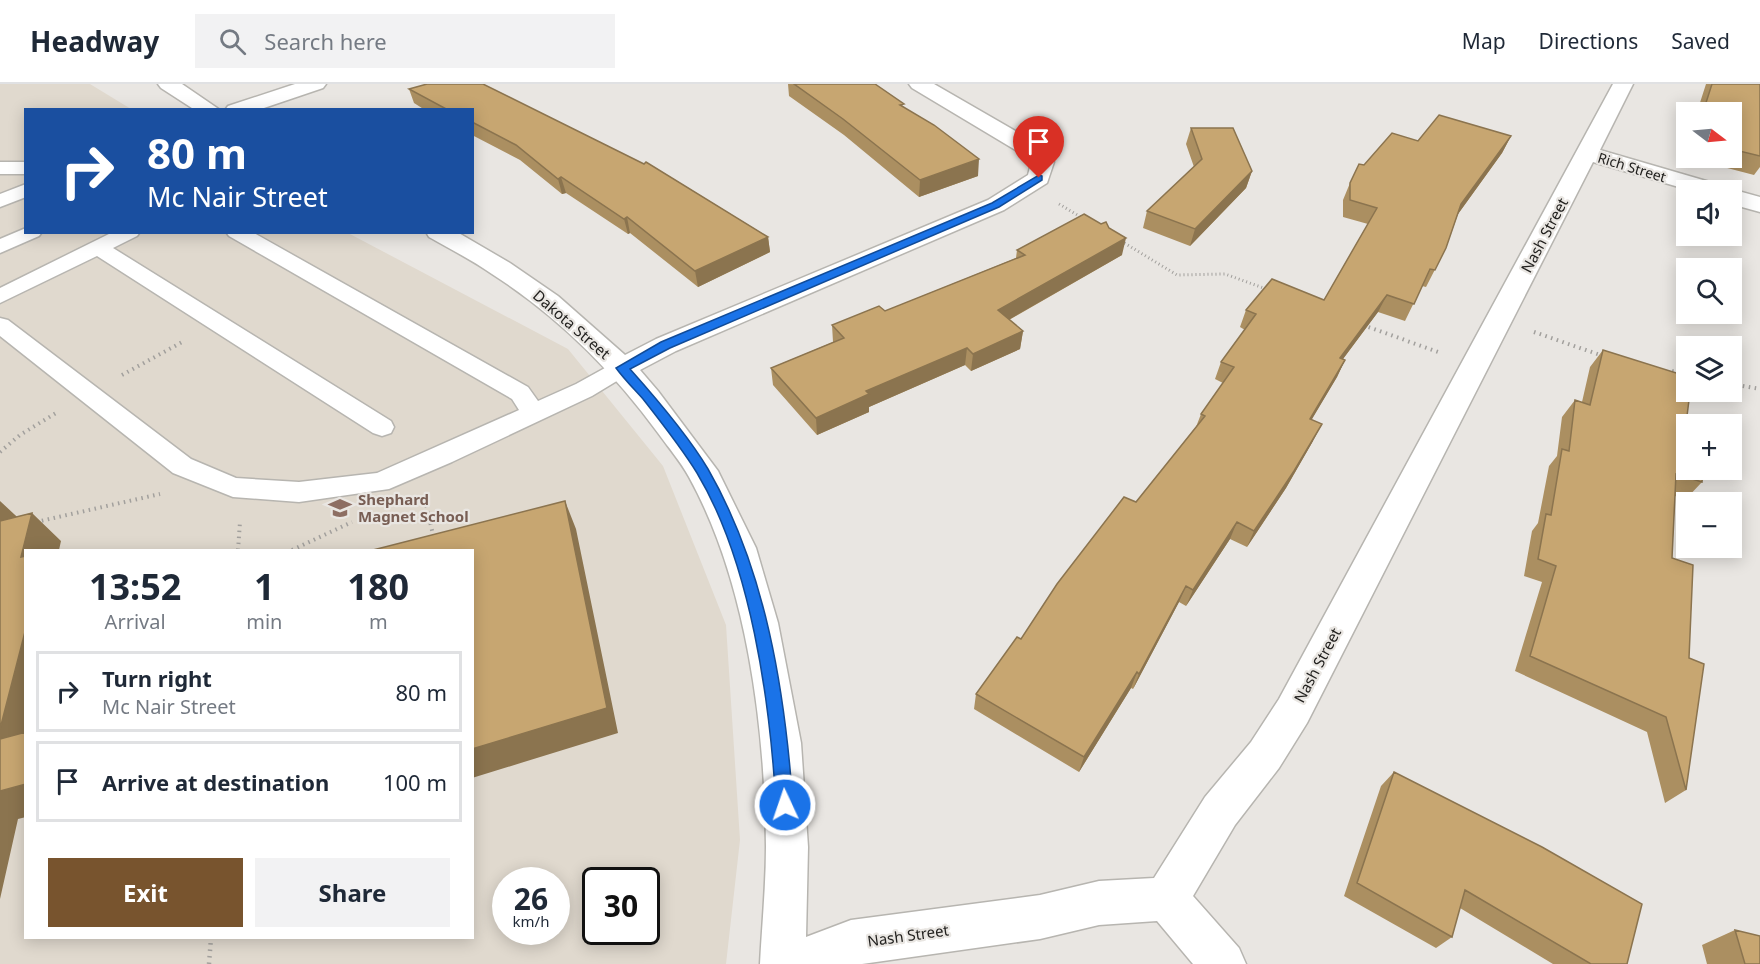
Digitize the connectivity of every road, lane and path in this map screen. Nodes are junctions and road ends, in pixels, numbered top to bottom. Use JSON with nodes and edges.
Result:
{"nodes":[{"id":1,"x":168,"y":84,"type":"edge"},
{"id":2,"x":316,"y":84,"type":"edge"},
{"id":3,"x":919,"y":84,"type":"edge"},
{"id":4,"x":1623,"y":84,"type":"edge"},
{"id":5,"x":207,"y":108,"type":"edge"},
{"id":6,"x":240,"y":108,"type":"edge"},
{"id":7,"x":1587,"y":153,"type":"junction"},
{"id":8,"x":0,"y":168,"type":"edge"},
{"id":9,"x":24,"y":168,"type":"edge"},
{"id":10,"x":1678,"y":180,"type":"edge"},
{"id":11,"x":24,"y":191,"type":"edge"},
{"id":12,"x":1742,"y":199,"type":"edge"},
{"id":13,"x":0,"y":201,"type":"edge"},
{"id":14,"x":1056,"y":202,"type":"dead end"},
{"id":15,"x":1760,"y":205,"type":"edge"},
{"id":16,"x":1086,"y":220,"type":"edge"},
{"id":17,"x":28,"y":234,"type":"edge"},
{"id":18,"x":126,"y":234,"type":"edge"},
{"id":19,"x":240,"y":234,"type":"edge"},
{"id":20,"x":442,"y":234,"type":"edge"},
{"id":21,"x":1117,"y":238,"type":"edge"},
{"id":22,"x":0,"y":247,"type":"edge"},
{"id":23,"x":99,"y":248,"type":"junction"},
{"id":24,"x":1270,"y":290,"type":"edge"},
{"id":25,"x":0,"y":296,"type":"edge"},
{"id":26,"x":1499,"y":320,"type":"junction"},
{"id":27,"x":1359,"y":323,"type":"edge"},
{"id":28,"x":0,"y":325,"type":"edge"},
{"id":29,"x":1611,"y":358,"type":"edge"},
{"id":30,"x":1475,"y":366,"type":"junction"},
{"id":31,"x":622,"y":368,"type":"junction"},
{"id":32,"x":1665,"y":370,"type":"edge"},
{"id":33,"x":1676,"y":373,"type":"edge"},
{"id":34,"x":1742,"y":386,"type":"edge"},
{"id":35,"x":1760,"y":389,"type":"edge"},
{"id":36,"x":533,"y":412,"type":"junction"},
{"id":37,"x":382,"y":427,"type":"dead end"},
{"id":38,"x":423,"y":490,"type":"dead end"},
{"id":39,"x":170,"y":492,"type":"dead end"},
{"id":40,"x":241,"y":512,"type":"dead end"},
{"id":41,"x":356,"y":520,"type":"dead end"},
{"id":42,"x":34,"y":522,"type":"dead end"},
{"id":43,"x":434,"y":540,"type":"edge"},
{"id":44,"x":238,"y":549,"type":"edge"},
{"id":45,"x":294,"y":549,"type":"edge"},
{"id":46,"x":1166,"y":900,"type":"junction"},
{"id":47,"x":211,"y":939,"type":"edge"},
{"id":48,"x":209,"y":964,"type":"edge"},
{"id":49,"x":783,"y":964,"type":"edge"},
{"id":50,"x":796,"y":964,"type":"edge"},
{"id":51,"x":1223,"y":964,"type":"edge"}],
"edges":[{"from":1,"to":5,"type":"street"},
{"from":2,"to":6,"type":"street"},
{"from":3,"to":31,"type":"street"},
{"from":4,"to":7,"type":"street","name":"Nash Street"},
{"from":7,"to":10,"type":"street","name":"Rich Street"},
{"from":7,"to":26,"type":"street","name":"Nash Street"},
{"from":8,"to":9,"type":"lane"},
{"from":11,"to":13,"type":"lane"},
{"from":12,"to":15,"type":"street"},
{"from":14,"to":16,"type":"path"},
{"from":17,"to":22,"type":"lane"},
{"from":18,"to":23,"type":"lane"},
{"from":19,"to":36,"type":"lane"},
{"from":20,"to":31,"type":"street","name":"Dakota Street"},
{"from":21,"to":24,"type":"path"},
{"from":23,"to":25,"type":"lane"},
{"from":23,"to":37,"type":"lane"},
{"from":26,"to":29,"type":"path"},
{"from":26,"to":30,"type":"street","name":"Nash Street"},
{"from":27,"to":30,"type":"path"},
{"from":28,"to":36,"type":"lane"},
{"from":30,"to":46,"type":"street","name":"Nash Street"},
{"from":31,"to":36,"type":"lane"},
{"from":31,"to":49,"type":"street","name":"Dakota Street"},
{"from":32,"to":33,"type":"path"},
{"from":34,"to":35,"type":"path"},
{"from":38,"to":43,"type":"path"},
{"from":39,"to":42,"type":"path"},
{"from":40,"to":44,"type":"path"},
{"from":41,"to":45,"type":"path"},
{"from":46,"to":50,"type":"street","name":"Nash Street"},
{"from":46,"to":51,"type":"street"},
{"from":47,"to":48,"type":"path"}]}
